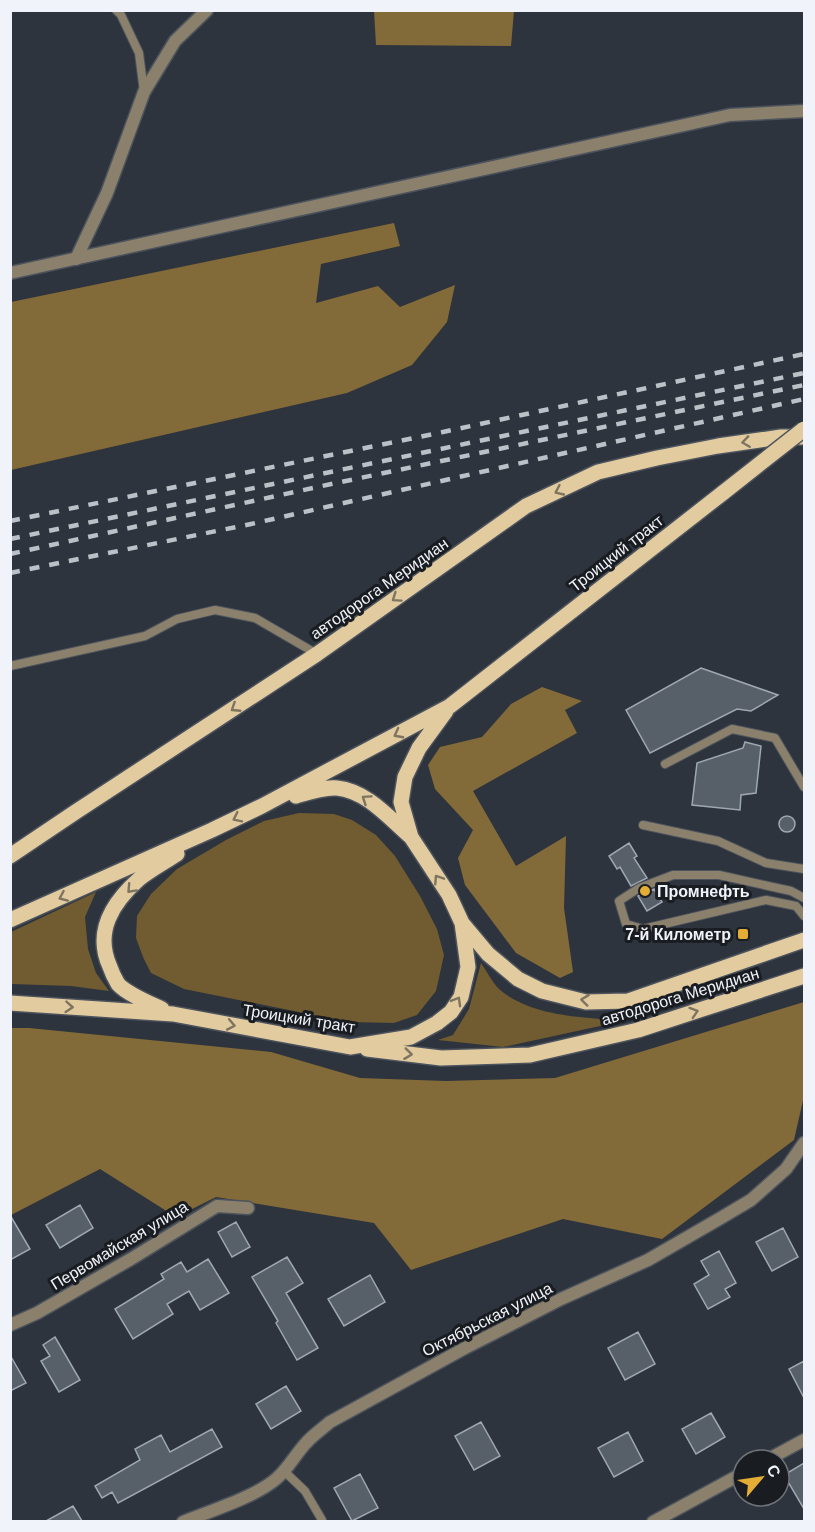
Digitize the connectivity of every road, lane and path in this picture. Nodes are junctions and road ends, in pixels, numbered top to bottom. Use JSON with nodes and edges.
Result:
{"nodes":[{"id":1,"x":116,"y":10,"type":"edge"},
{"id":2,"x":207,"y":10,"type":"edge"},
{"id":3,"x":144,"y":92,"type":"junction"},
{"id":4,"x":804,"y":111,"type":"edge"},
{"id":5,"x":76,"y":259,"type":"junction"},
{"id":6,"x":10,"y":273,"type":"edge"},
{"id":7,"x":804,"y":429,"type":"edge"},
{"id":8,"x":804,"y":437,"type":"edge"},
{"id":9,"x":317,"y":654,"type":"junction"},
{"id":10,"x":10,"y":666,"type":"edge"},
{"id":11,"x":450,"y":706,"type":"junction"},
{"id":12,"x":664,"y":764,"type":"dead end"},
{"id":13,"x":804,"y":786,"type":"edge"},
{"id":14,"x":262,"y":806,"type":"junction"},
{"id":15,"x":643,"y":825,"type":"dead end"},
{"id":16,"x":212,"y":830,"type":"junction"},
{"id":17,"x":411,"y":837,"type":"junction"},
{"id":18,"x":10,"y":856,"type":"edge"},
{"id":19,"x":804,"y":869,"type":"edge"},
{"id":20,"x":804,"y":898,"type":"edge"},
{"id":21,"x":804,"y":916,"type":"edge"},
{"id":22,"x":10,"y":920,"type":"edge"},
{"id":23,"x":462,"y":924,"type":"junction"},
{"id":24,"x":803,"y":938,"type":"edge"},
{"id":25,"x":804,"y":976,"type":"edge"},
{"id":26,"x":10,"y":1004,"type":"edge"},
{"id":27,"x":173,"y":1014,"type":"junction"},
{"id":28,"x":350,"y":1047,"type":"junction"},
{"id":29,"x":804,"y":1143,"type":"edge"},
{"id":30,"x":248,"y":1208,"type":"dead end"},
{"id":31,"x":10,"y":1325,"type":"edge"},
{"id":32,"x":804,"y":1440,"type":"edge"},
{"id":33,"x":789,"y":1448,"type":"edge"},
{"id":34,"x":284,"y":1471,"type":"junction"},
{"id":35,"x":731,"y":1479,"type":"edge"},
{"id":36,"x":322,"y":1520,"type":"edge"},
{"id":37,"x":183,"y":1521,"type":"edge"},
{"id":38,"x":653,"y":1521,"type":"edge"}],
"edges":[{"from":1,"to":3,"type":"lane"},
{"from":2,"to":3,"type":"street"},
{"from":3,"to":5,"type":"street"},
{"from":4,"to":5,"type":"street"},
{"from":5,"to":6,"type":"street"},
{"from":7,"to":11,"type":"main road","name":"Троицкий тракт","bridge":true},
{"from":8,"to":9,"type":"main road","name":"автодорога Меридиан","one_way":true},
{"from":9,"to":10,"type":"lane"},
{"from":9,"to":18,"type":"main road","name":"автодорога Меридиан","one_way":true},
{"from":11,"to":14,"type":"main road","name":"Троицкий тракт","one_way":true},
{"from":11,"to":17,"type":"main road","name":"Троицкий тракт"},
{"from":12,"to":13,"type":"lane"},
{"from":14,"to":16,"type":"main road","name":"Троицкий тракт","one_way":true},
{"from":17,"to":14,"type":"main road","one_way":true},
{"from":15,"to":19,"type":"lane"},
{"from":16,"to":22,"type":"main road","name":"Троицкий тракт","one_way":true},
{"from":16,"to":27,"type":"main road","one_way":true},
{"from":23,"to":17,"type":"main road","name":"Троицкий тракт","one_way":true},
{"from":20,"to":21,"type":"lane"},
{"from":24,"to":23,"type":"main road","name":"автодорога Меридиан","one_way":true},
{"from":28,"to":23,"type":"main road","name":"Троицкий тракт","one_way":true},
{"from":28,"to":25,"type":"main road","name":"автодорога Меридиан","one_way":true},
{"from":26,"to":27,"type":"main road","name":"Троицкий тракт","one_way":true},
{"from":27,"to":28,"type":"main road","name":"Троицкий тракт","one_way":true},
{"from":29,"to":34,"type":"street","name":"Октябрьская улица"},
{"from":30,"to":31,"type":"street","name":"Первомайская улица"},
{"from":32,"to":33,"type":"street"},
{"from":34,"to":36,"type":"lane"},
{"from":34,"to":37,"type":"street","name":"Октябрьская улица"},
{"from":35,"to":38,"type":"street"}]}
